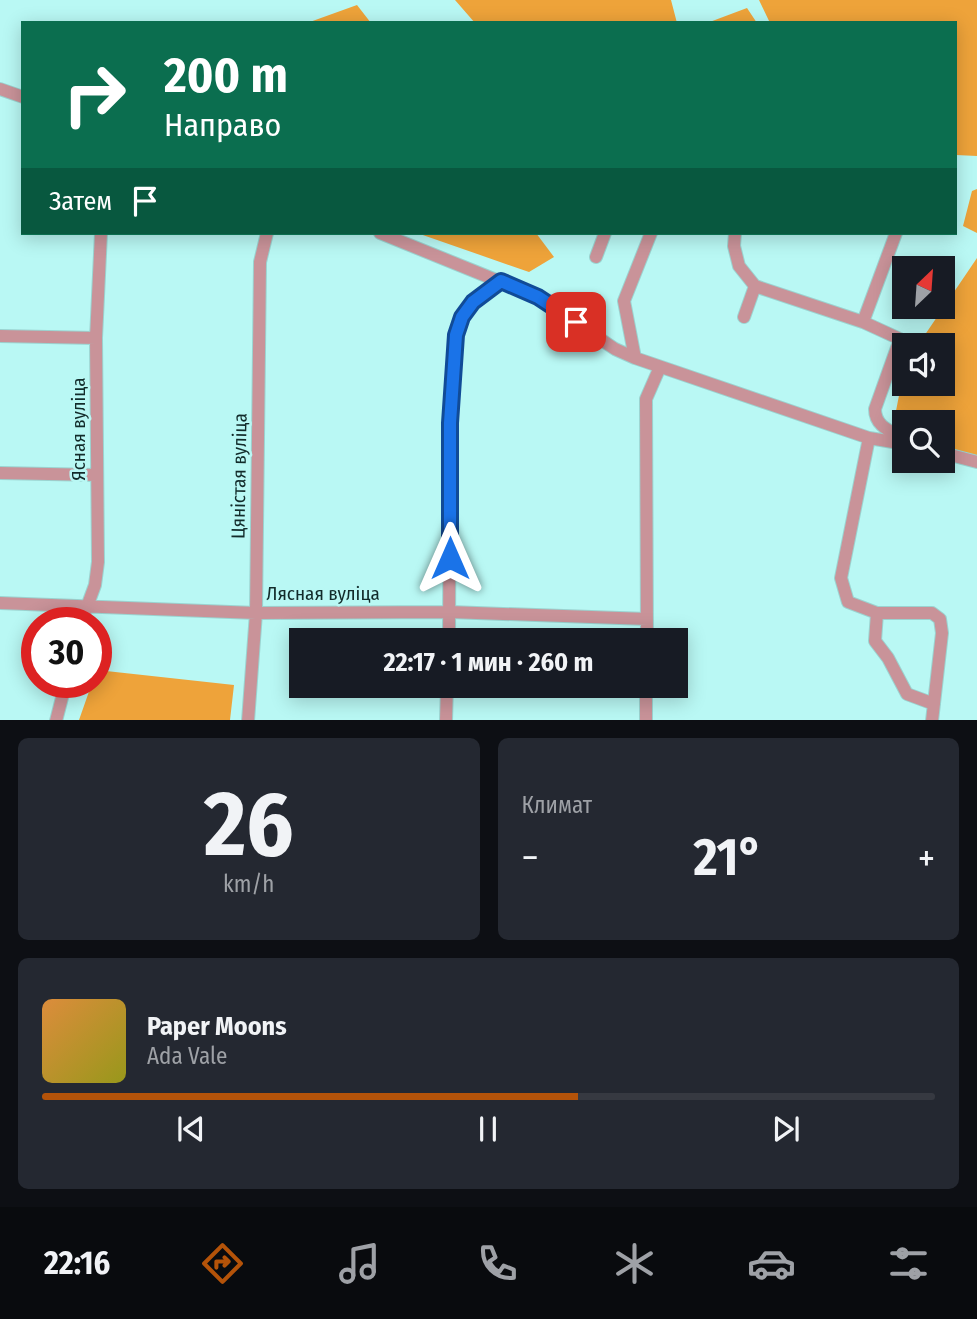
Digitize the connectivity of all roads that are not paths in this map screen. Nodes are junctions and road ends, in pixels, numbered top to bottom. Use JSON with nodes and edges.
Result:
{"nodes":[{"id":1,"x":0,"y":89,"type":"edge"},
{"id":2,"x":21,"y":96,"type":"edge"},
{"id":3,"x":101,"y":235,"type":"edge"},
{"id":4,"x":267,"y":235,"type":"edge"},
{"id":5,"x":385,"y":235,"type":"edge"},
{"id":6,"x":604,"y":235,"type":"edge"},
{"id":7,"x":650,"y":235,"type":"edge"},
{"id":8,"x":735,"y":235,"type":"edge"},
{"id":9,"x":895,"y":235,"type":"edge"},
{"id":10,"x":596,"y":257,"type":"dead end"},
{"id":11,"x":501,"y":281,"type":"junction"},
{"id":12,"x":755,"y":286,"type":"junction"},
{"id":13,"x":744,"y":317,"type":"dead end"},
{"id":14,"x":863,"y":322,"type":"junction"},
{"id":15,"x":0,"y":336,"type":"edge"},
{"id":16,"x":96,"y":338,"type":"junction"},
{"id":17,"x":635,"y":358,"type":"junction"},
{"id":18,"x":660,"y":367,"type":"junction"},
{"id":19,"x":892,"y":433,"type":"edge"},
{"id":20,"x":869,"y":438,"type":"junction"},
{"id":21,"x":892,"y":440,"type":"edge"},
{"id":22,"x":955,"y":456,"type":"edge"},
{"id":23,"x":977,"y":462,"type":"edge"},
{"id":24,"x":0,"y":473,"type":"edge"},
{"id":25,"x":97,"y":475,"type":"junction"},
{"id":26,"x":0,"y":603,"type":"edge"},
{"id":27,"x":86,"y":605,"type":"junction"},
{"id":28,"x":450,"y":612,"type":"junction"},
{"id":29,"x":877,"y":612,"type":"junction"},
{"id":30,"x":256,"y":613,"type":"junction"},
{"id":31,"x":647,"y":619,"type":"junction"},
{"id":32,"x":449,"y":628,"type":"edge"},
{"id":33,"x":647,"y":628,"type":"edge"},
{"id":34,"x":62,"y":698,"type":"edge"},
{"id":35,"x":447,"y":698,"type":"edge"},
{"id":36,"x":646,"y":698,"type":"edge"},
{"id":37,"x":934,"y":705,"type":"junction"},
{"id":38,"x":56,"y":720,"type":"edge"},
{"id":39,"x":248,"y":720,"type":"edge"},
{"id":40,"x":446,"y":720,"type":"edge"},
{"id":41,"x":646,"y":720,"type":"edge"},
{"id":42,"x":932,"y":720,"type":"edge"}],
"edges":[{"from":1,"to":2,"type":"street"},
{"from":3,"to":16,"type":"street","name":"Ясная вуліца"},
{"from":4,"to":30,"type":"street","name":"Цяністая вуліца"},
{"from":5,"to":11,"type":"street"},
{"from":6,"to":10,"type":"street"},
{"from":7,"to":17,"type":"street"},
{"from":8,"to":12,"type":"street"},
{"from":9,"to":14,"type":"street"},
{"from":11,"to":17,"type":"street"},
{"from":11,"to":28,"type":"street"},
{"from":12,"to":13,"type":"street"},
{"from":12,"to":14,"type":"street"},
{"from":14,"to":19,"type":"street"},
{"from":15,"to":16,"type":"street"},
{"from":16,"to":25,"type":"street","name":"Ясная вуліца"},
{"from":17,"to":18,"type":"street"},
{"from":18,"to":20,"type":"street"},
{"from":18,"to":31,"type":"street"},
{"from":20,"to":21,"type":"street"},
{"from":20,"to":29,"type":"street"},
{"from":22,"to":23,"type":"street"},
{"from":24,"to":25,"type":"street"},
{"from":25,"to":27,"type":"street","name":"Ясная вуліца"},
{"from":26,"to":27,"type":"street","name":"Лясная вуліца"},
{"from":27,"to":30,"type":"street","name":"Лясная вуліца"},
{"from":28,"to":30,"type":"street","name":"Лясная вуліца"},
{"from":28,"to":31,"type":"street","name":"Лясная вуліца"},
{"from":28,"to":32,"type":"street"},
{"from":29,"to":37,"type":"street"},
{"from":29,"to":37,"type":"street"},
{"from":30,"to":39,"type":"street","name":"Цяністая вуліца"},
{"from":31,"to":33,"type":"street"},
{"from":34,"to":38,"type":"street"},
{"from":35,"to":40,"type":"street"},
{"from":36,"to":41,"type":"street"},
{"from":37,"to":42,"type":"street"}]}
